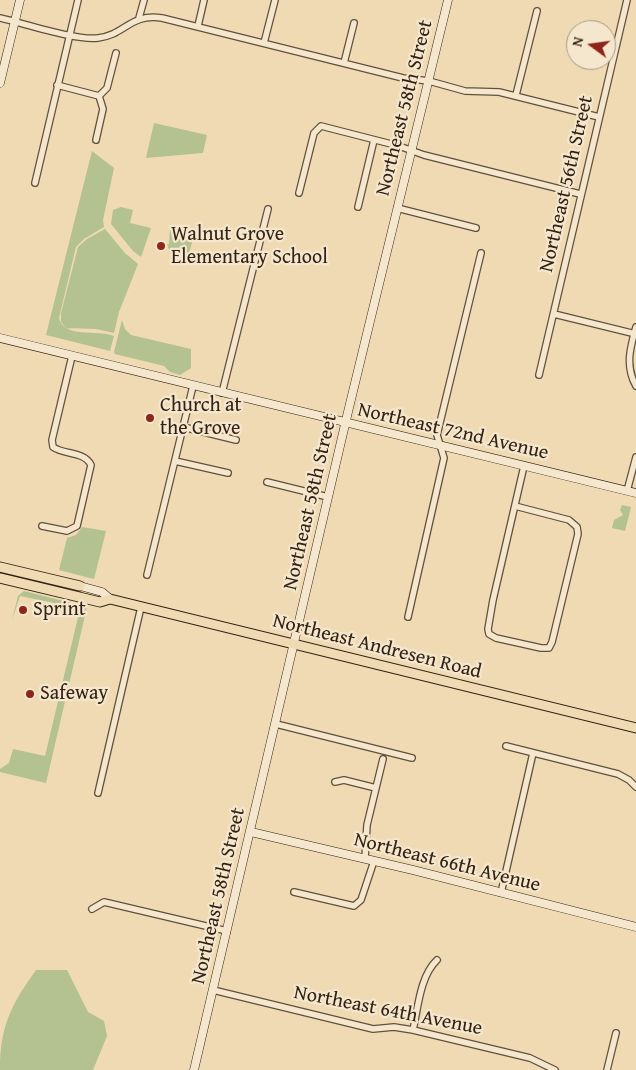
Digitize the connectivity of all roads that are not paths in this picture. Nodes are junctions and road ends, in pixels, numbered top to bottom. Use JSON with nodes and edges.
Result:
{"nodes":[{"id":1,"x":20,"y":0,"type":"edge"},
{"id":2,"x":78,"y":0,"type":"edge"},
{"id":3,"x":144,"y":0,"type":"edge"},
{"id":4,"x":204,"y":0,"type":"edge"},
{"id":5,"x":275,"y":0,"type":"edge"},
{"id":6,"x":448,"y":0,"type":"edge"},
{"id":7,"x":627,"y":0,"type":"edge"},
{"id":8,"x":538,"y":11,"type":"dead end"},
{"id":9,"x":0,"y":18,"type":"edge"},
{"id":10,"x":139,"y":18,"type":"junction"},
{"id":11,"x":15,"y":21,"type":"junction"},
{"id":12,"x":354,"y":23,"type":"dead end"},
{"id":13,"x":198,"y":26,"type":"junction"},
{"id":14,"x":70,"y":34,"type":"junction"},
{"id":15,"x":264,"y":43,"type":"junction"},
{"id":16,"x":116,"y":53,"type":"dead end"},
{"id":17,"x":344,"y":63,"type":"junction"},
{"id":18,"x":428,"y":81,"type":"junction"},
{"id":19,"x":0,"y":83,"type":"edge"},
{"id":20,"x":57,"y":85,"type":"junction"},
{"id":21,"x":516,"y":95,"type":"junction"},
{"id":22,"x":99,"y":96,"type":"junction"},
{"id":23,"x":599,"y":117,"type":"junction"},
{"id":24,"x":96,"y":140,"type":"dead end"},
{"id":25,"x":374,"y":140,"type":"junction"},
{"id":26,"x":411,"y":150,"type":"junction"},
{"id":27,"x":35,"y":183,"type":"dead end"},
{"id":28,"x":300,"y":193,"type":"dead end"},
{"id":29,"x":580,"y":194,"type":"junction"},
{"id":30,"x":358,"y":207,"type":"dead end"},
{"id":31,"x":398,"y":208,"type":"junction"},
{"id":32,"x":268,"y":209,"type":"dead end"},
{"id":33,"x":476,"y":228,"type":"dead end"},
{"id":34,"x":481,"y":253,"type":"dead end"},
{"id":35,"x":554,"y":314,"type":"junction"},
{"id":36,"x":636,"y":327,"type":"edge"},
{"id":37,"x":635,"y":334,"type":"edge"},
{"id":38,"x":0,"y":338,"type":"edge"},
{"id":39,"x":72,"y":356,"type":"junction"},
{"id":40,"x":539,"y":375,"type":"dead end"},
{"id":41,"x":193,"y":386,"type":"junction"},
{"id":42,"x":636,"y":386,"type":"edge"},
{"id":43,"x":222,"y":393,"type":"junction"},
{"id":44,"x":346,"y":423,"type":"junction"},
{"id":45,"x":183,"y":427,"type":"junction"},
{"id":46,"x":236,"y":440,"type":"dead end"},
{"id":47,"x":441,"y":447,"type":"junction"},
{"id":48,"x":636,"y":457,"type":"edge"},
{"id":49,"x":175,"y":460,"type":"junction"},
{"id":50,"x":524,"y":466,"type":"junction"},
{"id":51,"x":228,"y":473,"type":"dead end"},
{"id":52,"x":267,"y":482,"type":"dead end"},
{"id":53,"x":627,"y":491,"type":"junction"},
{"id":54,"x":636,"y":493,"type":"edge"},
{"id":55,"x":328,"y":497,"type":"junction"},
{"id":56,"x":515,"y":506,"type":"junction"},
{"id":57,"x":42,"y":526,"type":"dead end"},
{"id":58,"x":0,"y":566,"type":"edge"},
{"id":59,"x":147,"y":575,"type":"dead end"},
{"id":60,"x":0,"y":578,"type":"edge"},
{"id":61,"x":80,"y":586,"type":"joint"},
{"id":62,"x":110,"y":599,"type":"junction"},
{"id":63,"x":141,"y":607,"type":"junction"},
{"id":64,"x":408,"y":617,"type":"dead end"},
{"id":65,"x":295,"y":645,"type":"junction"},
{"id":66,"x":276,"y":724,"type":"junction"},
{"id":67,"x":636,"y":728,"type":"edge"},
{"id":68,"x":506,"y":746,"type":"dead end"},
{"id":69,"x":533,"y":753,"type":"junction"},
{"id":70,"x":412,"y":758,"type":"dead end"},
{"id":71,"x":383,"y":759,"type":"dead end"},
{"id":72,"x":335,"y":782,"type":"dead end"},
{"id":73,"x":376,"y":788,"type":"junction"},
{"id":74,"x":636,"y":788,"type":"edge"},
{"id":75,"x":98,"y":793,"type":"dead end"},
{"id":76,"x":251,"y":832,"type":"junction"},
{"id":77,"x":365,"y":859,"type":"junction"},
{"id":78,"x":374,"y":861,"type":"junction"},
{"id":79,"x":294,"y":892,"type":"dead end"},
{"id":80,"x":501,"y":893,"type":"junction"},
{"id":81,"x":92,"y":909,"type":"dead end"},
{"id":82,"x":636,"y":927,"type":"edge"},
{"id":83,"x":227,"y":931,"type":"junction"},
{"id":84,"x":437,"y":960,"type":"dead end"},
{"id":85,"x":213,"y":990,"type":"junction"},
{"id":86,"x":413,"y":1030,"type":"junction"},
{"id":87,"x":616,"y":1034,"type":"dead end"},
{"id":88,"x":194,"y":1070,"type":"edge"},
{"id":89,"x":555,"y":1070,"type":"edge"},
{"id":90,"x":606,"y":1070,"type":"edge"}],
"edges":[{"from":1,"to":11,"type":"street"},
{"from":2,"to":14,"type":"street"},
{"from":3,"to":10,"type":"street"},
{"from":4,"to":13,"type":"street"},
{"from":5,"to":15,"type":"street"},
{"from":6,"to":18,"type":"street","name":"Northeast 58th Street"},
{"from":7,"to":23,"type":"street","name":"Northeast 56th Street"},
{"from":8,"to":21,"type":"street"},
{"from":9,"to":11,"type":"street"},
{"from":10,"to":13,"type":"street"},
{"from":10,"to":14,"type":"street"},
{"from":11,"to":14,"type":"street"},
{"from":11,"to":19,"type":"street"},
{"from":12,"to":17,"type":"street"},
{"from":13,"to":15,"type":"street"},
{"from":14,"to":20,"type":"street"},
{"from":15,"to":17,"type":"street"},
{"from":16,"to":22,"type":"street"},
{"from":17,"to":18,"type":"street"},
{"from":18,"to":21,"type":"street"},
{"from":18,"to":26,"type":"street","name":"Northeast 58th Street"},
{"from":20,"to":22,"type":"street"},
{"from":20,"to":27,"type":"street"},
{"from":21,"to":23,"type":"street"},
{"from":22,"to":24,"type":"street"},
{"from":23,"to":29,"type":"street","name":"Northeast 56th Street"},
{"from":25,"to":26,"type":"street"},
{"from":25,"to":28,"type":"street"},
{"from":25,"to":30,"type":"street"},
{"from":26,"to":29,"type":"street"},
{"from":26,"to":31,"type":"street","name":"Northeast 58th Street"},
{"from":29,"to":35,"type":"street","name":"Northeast 56th Street"},
{"from":31,"to":33,"type":"street"},
{"from":31,"to":44,"type":"street","name":"Northeast 58th Street"},
{"from":32,"to":43,"type":"street"},
{"from":34,"to":47,"type":"street"},
{"from":35,"to":37,"type":"street"},
{"from":35,"to":40,"type":"street","name":"Northeast 56th Street"},
{"from":36,"to":37,"type":"street"},
{"from":37,"to":42,"type":"street"},
{"from":38,"to":39,"type":"street","name":"Northeast 72nd Avenue"},
{"from":39,"to":41,"type":"street","name":"Northeast 72nd Avenue"},
{"from":39,"to":57,"type":"street"},
{"from":41,"to":43,"type":"street","name":"Northeast 72nd Avenue"},
{"from":41,"to":45,"type":"street"},
{"from":43,"to":44,"type":"street","name":"Northeast 72nd Avenue"},
{"from":44,"to":47,"type":"street","name":"Northeast 72nd Avenue"},
{"from":44,"to":55,"type":"street","name":"Northeast 58th Street"},
{"from":45,"to":46,"type":"street"},
{"from":45,"to":49,"type":"street"},
{"from":47,"to":50,"type":"street","name":"Northeast 72nd Avenue"},
{"from":47,"to":64,"type":"street"},
{"from":48,"to":53,"type":"street"},
{"from":49,"to":51,"type":"street"},
{"from":49,"to":59,"type":"street"},
{"from":50,"to":53,"type":"street","name":"Northeast 72nd Avenue"},
{"from":50,"to":56,"type":"street"},
{"from":52,"to":55,"type":"street"},
{"from":53,"to":54,"type":"street","name":"Northeast 72nd Avenue"},
{"from":55,"to":65,"type":"street","name":"Northeast 58th Street"},
{"from":56,"to":56,"type":"street"},
{"from":58,"to":61,"type":"main road","name":"Northeast Andresen Road"},
{"from":60,"to":62,"type":"main road","name":"Northeast Andresen Road"},
{"from":61,"to":62,"type":"street","name":"Northeast Andresen Road"},
{"from":62,"to":63,"type":"main road","name":"Northeast Andresen Road"},
{"from":63,"to":65,"type":"main road","name":"Northeast Andresen Road"},
{"from":63,"to":75,"type":"street"},
{"from":65,"to":66,"type":"street","name":"Northeast 58th Street"},
{"from":65,"to":67,"type":"main road","name":"Northeast Andresen Road"},
{"from":66,"to":70,"type":"street"},
{"from":66,"to":76,"type":"street","name":"Northeast 58th Street"},
{"from":68,"to":69,"type":"street"},
{"from":69,"to":74,"type":"street"},
{"from":69,"to":80,"type":"street"},
{"from":71,"to":73,"type":"street"},
{"from":72,"to":73,"type":"street"},
{"from":73,"to":77,"type":"street"},
{"from":76,"to":77,"type":"street","name":"Northeast 66th Avenue"},
{"from":76,"to":83,"type":"street","name":"Northeast 58th Street"},
{"from":77,"to":78,"type":"street","name":"Northeast 66th Avenue"},
{"from":78,"to":79,"type":"street"},
{"from":78,"to":80,"type":"street","name":"Northeast 66th Avenue"},
{"from":80,"to":82,"type":"street","name":"Northeast 66th Avenue"},
{"from":81,"to":83,"type":"street"},
{"from":83,"to":85,"type":"street","name":"Northeast 58th Street"},
{"from":84,"to":86,"type":"street"},
{"from":85,"to":86,"type":"street","name":"Northeast 64th Avenue"},
{"from":85,"to":88,"type":"street","name":"Northeast 58th Street"},
{"from":86,"to":89,"type":"street","name":"Northeast 64th Avenue"},
{"from":87,"to":90,"type":"street"}]}
